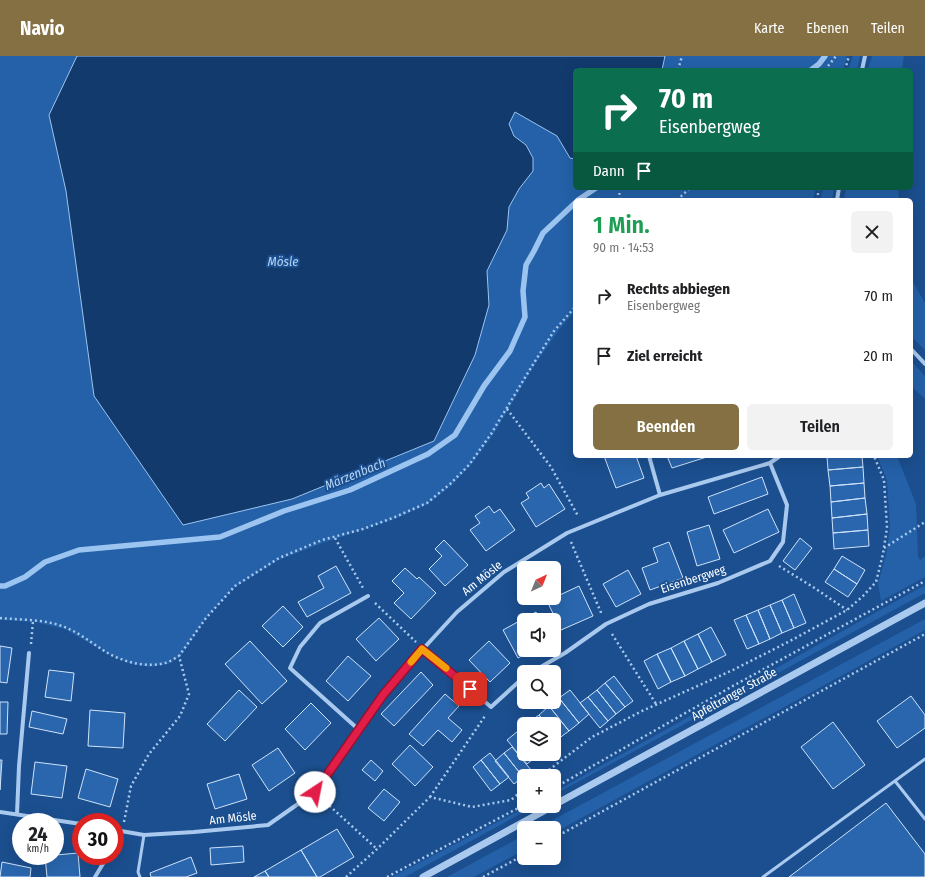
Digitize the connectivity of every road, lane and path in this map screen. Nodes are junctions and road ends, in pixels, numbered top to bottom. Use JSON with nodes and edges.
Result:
{"nodes":[{"id":1,"x":682,"y":56,"type":"edge"},
{"id":2,"x":836,"y":56,"type":"edge"},
{"id":3,"x":849,"y":56,"type":"edge"},
{"id":4,"x":865,"y":56,"type":"edge"},
{"id":5,"x":679,"y":68,"type":"edge"},
{"id":6,"x":827,"y":68,"type":"edge"},
{"id":7,"x":846,"y":68,"type":"edge"},
{"id":8,"x":862,"y":68,"type":"edge"},
{"id":9,"x":688,"y":190,"type":"edge"},
{"id":10,"x":679,"y":198,"type":"edge"},
{"id":11,"x":573,"y":309,"type":"edge"},
{"id":12,"x":913,"y":351,"type":"edge"},
{"id":13,"x":925,"y":364,"type":"edge"},
{"id":14,"x":507,"y":408,"type":"junction"},
{"id":15,"x":651,"y":458,"type":"edge"},
{"id":16,"x":777,"y":458,"type":"edge"},
{"id":17,"x":875,"y":458,"type":"edge"},
{"id":18,"x":770,"y":463,"type":"junction"},
{"id":19,"x":660,"y":495,"type":"junction"},
{"id":20,"x":925,"y":522,"type":"edge"},
{"id":21,"x":584,"y":526,"type":"junction"},
{"id":22,"x":884,"y":548,"type":"junction"},
{"id":23,"x":770,"y":561,"type":"junction"},
{"id":24,"x":925,"y":581,"type":"edge"},
{"id":25,"x":368,"y":596,"type":"dead end"},
{"id":26,"x":925,"y":603,"type":"edge"},
{"id":27,"x":847,"y":610,"type":"junction"},
{"id":28,"x":0,"y":618,"type":"edge"},
{"id":29,"x":34,"y":621,"type":"junction"},
{"id":30,"x":925,"y":634,"type":"edge"},
{"id":31,"x":422,"y":649,"type":"junction"},
{"id":32,"x":29,"y":653,"type":"joint"},
{"id":33,"x":179,"y":656,"type":"junction"},
{"id":34,"x":544,"y":665,"type":"edge"},
{"id":35,"x":517,"y":683,"type":"edge"},
{"id":36,"x":491,"y":707,"type":"junction"},
{"id":37,"x":358,"y":730,"type":"junction"},
{"id":38,"x":925,"y":759,"type":"edge"},
{"id":39,"x":550,"y":769,"type":"edge"},
{"id":40,"x":895,"y":780,"type":"junction"},
{"id":41,"x":561,"y":784,"type":"edge"},
{"id":42,"x":315,"y":792,"type":"junction"},
{"id":43,"x":517,"y":795,"type":"edge"},
{"id":44,"x":430,"y":797,"type":"junction"},
{"id":45,"x":561,"y":802,"type":"edge"},
{"id":46,"x":517,"y":809,"type":"edge"},
{"id":47,"x":0,"y":812,"type":"edge"},
{"id":48,"x":12,"y":813,"type":"edge"},
{"id":49,"x":17,"y":813,"type":"edge"},
{"id":50,"x":540,"y":813,"type":"edge"},
{"id":51,"x":925,"y":819,"type":"edge"},
{"id":52,"x":124,"y":821,"type":"edge"},
{"id":53,"x":124,"y":831,"type":"edge"},
{"id":54,"x":561,"y":834,"type":"edge"},
{"id":55,"x":144,"y":835,"type":"junction"},
{"id":56,"x":377,"y":849,"type":"junction"},
{"id":57,"x":517,"y":859,"type":"edge"},
{"id":58,"x":102,"y":865,"type":"edge"},
{"id":59,"x":95,"y":877,"type":"edge"},
{"id":60,"x":140,"y":877,"type":"edge"},
{"id":61,"x":346,"y":877,"type":"edge"},
{"id":62,"x":387,"y":877,"type":"edge"},
{"id":63,"x":423,"y":877,"type":"edge"},
{"id":64,"x":483,"y":877,"type":"edge"},
{"id":65,"x":763,"y":877,"type":"edge"}],
"edges":[{"from":1,"to":5,"type":"path"},
{"from":2,"to":6,"type":"path"},
{"from":3,"to":7,"type":"path"},
{"from":4,"to":8,"type":"street"},
{"from":9,"to":10,"type":"path"},
{"from":11,"to":14,"type":"path"},
{"from":12,"to":13,"type":"street"},
{"from":14,"to":21,"type":"path"},
{"from":14,"to":33,"type":"path"},
{"from":15,"to":19,"type":"street"},
{"from":16,"to":18,"type":"street","name":"Am Mösle"},
{"from":17,"to":22,"type":"path"},
{"from":18,"to":19,"type":"street","name":"Am Mösle"},
{"from":18,"to":23,"type":"street"},
{"from":19,"to":21,"type":"street","name":"Am Mösle"},
{"from":20,"to":22,"type":"path"},
{"from":21,"to":31,"type":"street","name":"Am Mösle"},
{"from":22,"to":27,"type":"path"},
{"from":23,"to":27,"type":"path"},
{"from":23,"to":34,"type":"street","name":"Eisenbergweg"},
{"from":24,"to":41,"type":"path"},
{"from":25,"to":37,"type":"street"},
{"from":26,"to":45,"type":"street","name":"Apfeltranger Straße"},
{"from":27,"to":39,"type":"path"},
{"from":28,"to":29,"type":"path"},
{"from":29,"to":32,"type":"path"},
{"from":29,"to":33,"type":"path"},
{"from":30,"to":54,"type":"path"},
{"from":31,"to":36,"type":"street"},
{"from":31,"to":37,"type":"street","name":"Am Mösle"},
{"from":32,"to":49,"type":"street"},
{"from":33,"to":52,"type":"path"},
{"from":35,"to":36,"type":"street"},
{"from":36,"to":44,"type":"path"},
{"from":37,"to":42,"type":"street","name":"Am Mösle"},
{"from":38,"to":40,"type":"lane"},
{"from":40,"to":51,"type":"lane"},
{"from":40,"to":65,"type":"lane"},
{"from":42,"to":55,"type":"street","name":"Am Mösle"},
{"from":42,"to":56,"type":"path"},
{"from":43,"to":44,"type":"path"},
{"from":44,"to":56,"type":"path"},
{"from":46,"to":62,"type":"path"},
{"from":47,"to":48,"type":"street"},
{"from":50,"to":63,"type":"street","name":"Apfeltranger Straße"},
{"from":53,"to":55,"type":"street","name":"Am Mösle"},
{"from":55,"to":60,"type":"lane"},
{"from":56,"to":61,"type":"path"},
{"from":57,"to":64,"type":"path"},
{"from":58,"to":59,"type":"street"}]}
